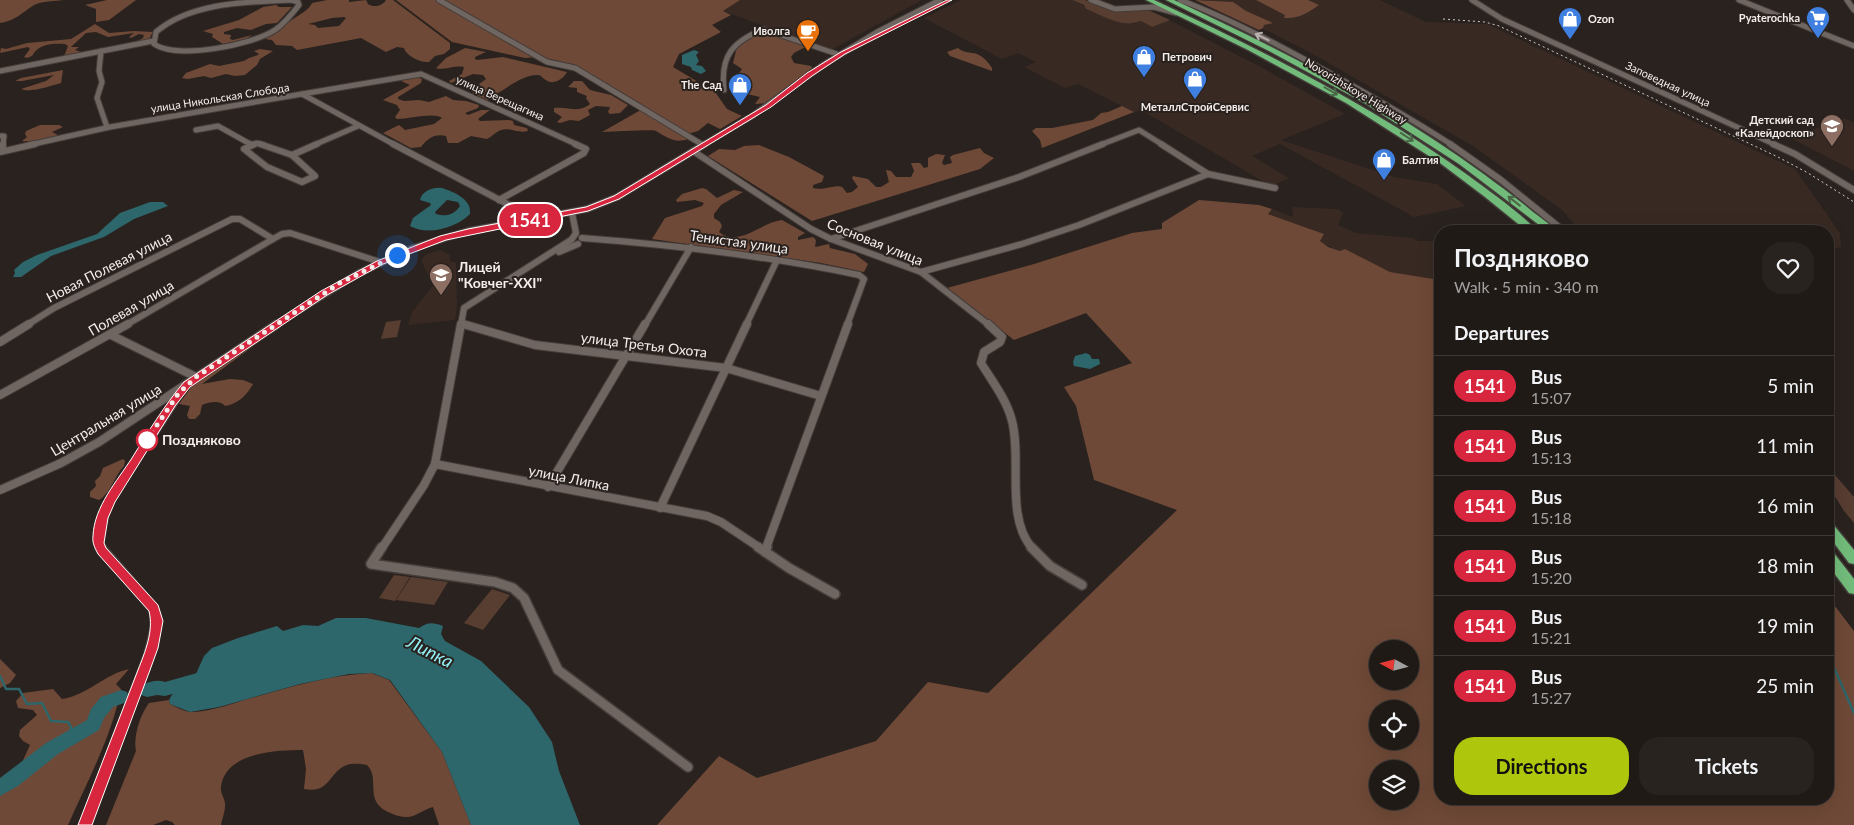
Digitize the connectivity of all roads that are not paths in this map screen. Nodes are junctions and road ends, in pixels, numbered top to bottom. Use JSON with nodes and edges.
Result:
{"nodes":[{"id":1,"x":439,"y":0,"type":"edge"},
{"id":2,"x":940,"y":0,"type":"edge"},
{"id":3,"x":949,"y":0,"type":"edge"},
{"id":4,"x":1091,"y":0,"type":"edge"},
{"id":5,"x":1149,"y":0,"type":"edge"},
{"id":6,"x":1169,"y":0,"type":"edge"},
{"id":7,"x":1180,"y":0,"type":"edge"},
{"id":8,"x":1187,"y":0,"type":"edge"},
{"id":9,"x":1472,"y":0,"type":"edge"},
{"id":10,"x":1739,"y":0,"type":"edge"},
{"id":11,"x":1847,"y":0,"type":"edge"},
{"id":12,"x":1141,"y":1,"type":"edge"},
{"id":13,"x":1195,"y":6,"type":"junction"},
{"id":14,"x":1132,"y":9,"type":"junction"},
{"id":15,"x":1854,"y":10,"type":"edge"},
{"id":16,"x":1181,"y":15,"type":"junction"},
{"id":17,"x":152,"y":41,"type":"junction"},
{"id":18,"x":858,"y":45,"type":"junction"},
{"id":19,"x":1854,"y":46,"type":"edge"},
{"id":20,"x":101,"y":51,"type":"junction"},
{"id":21,"x":840,"y":55,"type":"junction"},
{"id":22,"x":0,"y":71,"type":"edge"},
{"id":23,"x":724,"y":90,"type":"dead end"},
{"id":24,"x":302,"y":94,"type":"junction"},
{"id":25,"x":358,"y":126,"type":"junction"},
{"id":26,"x":106,"y":127,"type":"junction"},
{"id":27,"x":196,"y":130,"type":"dead end"},
{"id":28,"x":0,"y":136,"type":"edge"},
{"id":29,"x":252,"y":145,"type":"junction"},
{"id":30,"x":703,"y":145,"type":"junction"},
{"id":31,"x":2,"y":151,"type":"edge"},
{"id":32,"x":693,"y":151,"type":"junction"},
{"id":33,"x":292,"y":155,"type":"junction"},
{"id":34,"x":1208,"y":174,"type":"junction"},
{"id":35,"x":1275,"y":188,"type":"dead end"},
{"id":36,"x":1854,"y":190,"type":"edge"},
{"id":37,"x":499,"y":200,"type":"junction"},
{"id":38,"x":572,"y":213,"type":"junction"},
{"id":39,"x":536,"y":219,"type":"junction"},
{"id":40,"x":1525,"y":225,"type":"edge"},
{"id":41,"x":1544,"y":225,"type":"edge"},
{"id":42,"x":1556,"y":225,"type":"edge"},
{"id":43,"x":273,"y":239,"type":"junction"},
{"id":44,"x":577,"y":239,"type":"junction"},
{"id":45,"x":831,"y":239,"type":"junction"},
{"id":46,"x":691,"y":247,"type":"junction"},
{"id":47,"x":778,"y":260,"type":"junction"},
{"id":48,"x":380,"y":262,"type":"junction"},
{"id":49,"x":921,"y":272,"type":"junction"},
{"id":50,"x":463,"y":324,"type":"junction"},
{"id":51,"x":111,"y":334,"type":"junction"},
{"id":52,"x":0,"y":342,"type":"edge"},
{"id":53,"x":627,"y":356,"type":"junction"},
{"id":54,"x":726,"y":368,"type":"junction"},
{"id":55,"x":196,"y":377,"type":"junction"},
{"id":56,"x":187,"y":384,"type":"junction"},
{"id":57,"x":0,"y":395,"type":"edge"},
{"id":58,"x":821,"y":396,"type":"junction"},
{"id":59,"x":435,"y":464,"type":"junction"},
{"id":60,"x":548,"y":487,"type":"junction"},
{"id":61,"x":0,"y":490,"type":"edge"},
{"id":62,"x":660,"y":508,"type":"junction"},
{"id":63,"x":1834,"y":534,"type":"edge"},
{"id":64,"x":765,"y":552,"type":"junction"},
{"id":65,"x":1854,"y":559,"type":"edge"},
{"id":66,"x":1834,"y":564,"type":"edge"},
{"id":67,"x":1082,"y":585,"type":"dead end"},
{"id":68,"x":1854,"y":589,"type":"edge"},
{"id":69,"x":835,"y":594,"type":"dead end"},
{"id":70,"x":688,"y":767,"type":"dead end"},
{"id":71,"x":85,"y":825,"type":"edge"}],
"edges":[{"from":1,"to":30,"type":"street"},
{"from":2,"to":18,"type":"street"},
{"from":3,"to":18,"type":"street"},
{"from":4,"to":14,"type":"street"},
{"from":5,"to":16,"type":"highway","name":"Novorizhskoye Highway"},
{"from":41,"to":6,"type":"highway","name":"Novorizhskoye Highway","one_way":true},
{"from":7,"to":13,"type":"street"},
{"from":8,"to":13,"type":"street"},
{"from":9,"to":36,"type":"street","name":"Заповедная улица"},
{"from":10,"to":19,"type":"street"},
{"from":11,"to":15,"type":"street"},
{"from":12,"to":14,"type":"street"},
{"from":42,"to":13,"type":"street","one_way":true},
{"from":14,"to":16,"type":"street"},
{"from":16,"to":40,"type":"highway","name":"Novorizhskoye Highway","one_way":true},
{"from":17,"to":17,"type":"street"},
{"from":17,"to":20,"type":"street"},
{"from":18,"to":21,"type":"street","name":"Центральная улица"},
{"from":20,"to":22,"type":"street"},
{"from":20,"to":26,"type":"street"},
{"from":21,"to":23,"type":"street"},
{"from":21,"to":30,"type":"street","name":"Центральная улица"},
{"from":24,"to":25,"type":"street","name":"улица Никольская Слобода"},
{"from":24,"to":26,"type":"street","name":"улица Никольская Слобода"},
{"from":24,"to":37,"type":"street","name":"улица Верещагина"},
{"from":25,"to":33,"type":"street"},
{"from":25,"to":37,"type":"street","name":"улица Никольская Слобода"},
{"from":26,"to":31,"type":"street","name":"улица Никольская Слобода"},
{"from":27,"to":29,"type":"street"},
{"from":28,"to":31,"type":"street"},
{"from":29,"to":33,"type":"street"},
{"from":29,"to":33,"type":"street"},
{"from":30,"to":32,"type":"street","name":"Центральная улица"},
{"from":32,"to":38,"type":"street","name":"Центральная улица"},
{"from":32,"to":45,"type":"street","name":"Сосновая улица"},
{"from":34,"to":35,"type":"street"},
{"from":34,"to":45,"type":"street"},
{"from":34,"to":49,"type":"street"},
{"from":37,"to":39,"type":"street","name":"улица Никольская Слобода"},
{"from":38,"to":39,"type":"street","name":"Центральная улица"},
{"from":38,"to":44,"type":"street"},
{"from":39,"to":48,"type":"street","name":"Центральная улица"},
{"from":43,"to":48,"type":"street"},
{"from":43,"to":51,"type":"street","name":"Полевая улица"},
{"from":43,"to":52,"type":"street","name":"Новая Полевая улица"},
{"from":44,"to":46,"type":"street","name":"Тенистая улица"},
{"from":44,"to":50,"type":"street","name":"Тенистая улица"},
{"from":45,"to":49,"type":"street","name":"Сосновая улица"},
{"from":46,"to":47,"type":"street","name":"Тенистая улица"},
{"from":46,"to":53,"type":"street"},
{"from":47,"to":54,"type":"street"},
{"from":47,"to":58,"type":"street","name":"Тенистая улица"},
{"from":48,"to":55,"type":"street","name":"Центральная улица"},
{"from":49,"to":67,"type":"street","name":"Сосновая улица"},
{"from":50,"to":53,"type":"street","name":"улица Третья Охота"},
{"from":50,"to":59,"type":"street"},
{"from":51,"to":55,"type":"street"},
{"from":51,"to":57,"type":"street","name":"Полевая улица"},
{"from":53,"to":54,"type":"street","name":"улица Третья Охота"},
{"from":53,"to":60,"type":"street"},
{"from":54,"to":58,"type":"street","name":"улица Третья Охота"},
{"from":54,"to":62,"type":"street"},
{"from":55,"to":56,"type":"street","name":"Центральная улица"},
{"from":56,"to":61,"type":"street","name":"Центральная улица"},
{"from":56,"to":71,"type":"street"},
{"from":58,"to":64,"type":"street"},
{"from":59,"to":60,"type":"street","name":"улица Липка"},
{"from":59,"to":70,"type":"street"},
{"from":60,"to":62,"type":"street","name":"улица Липка"},
{"from":62,"to":64,"type":"street","name":"улица Липка"},
{"from":63,"to":65,"type":"highway"},
{"from":64,"to":69,"type":"street","name":"улица Липка"},
{"from":66,"to":68,"type":"highway"}]}
